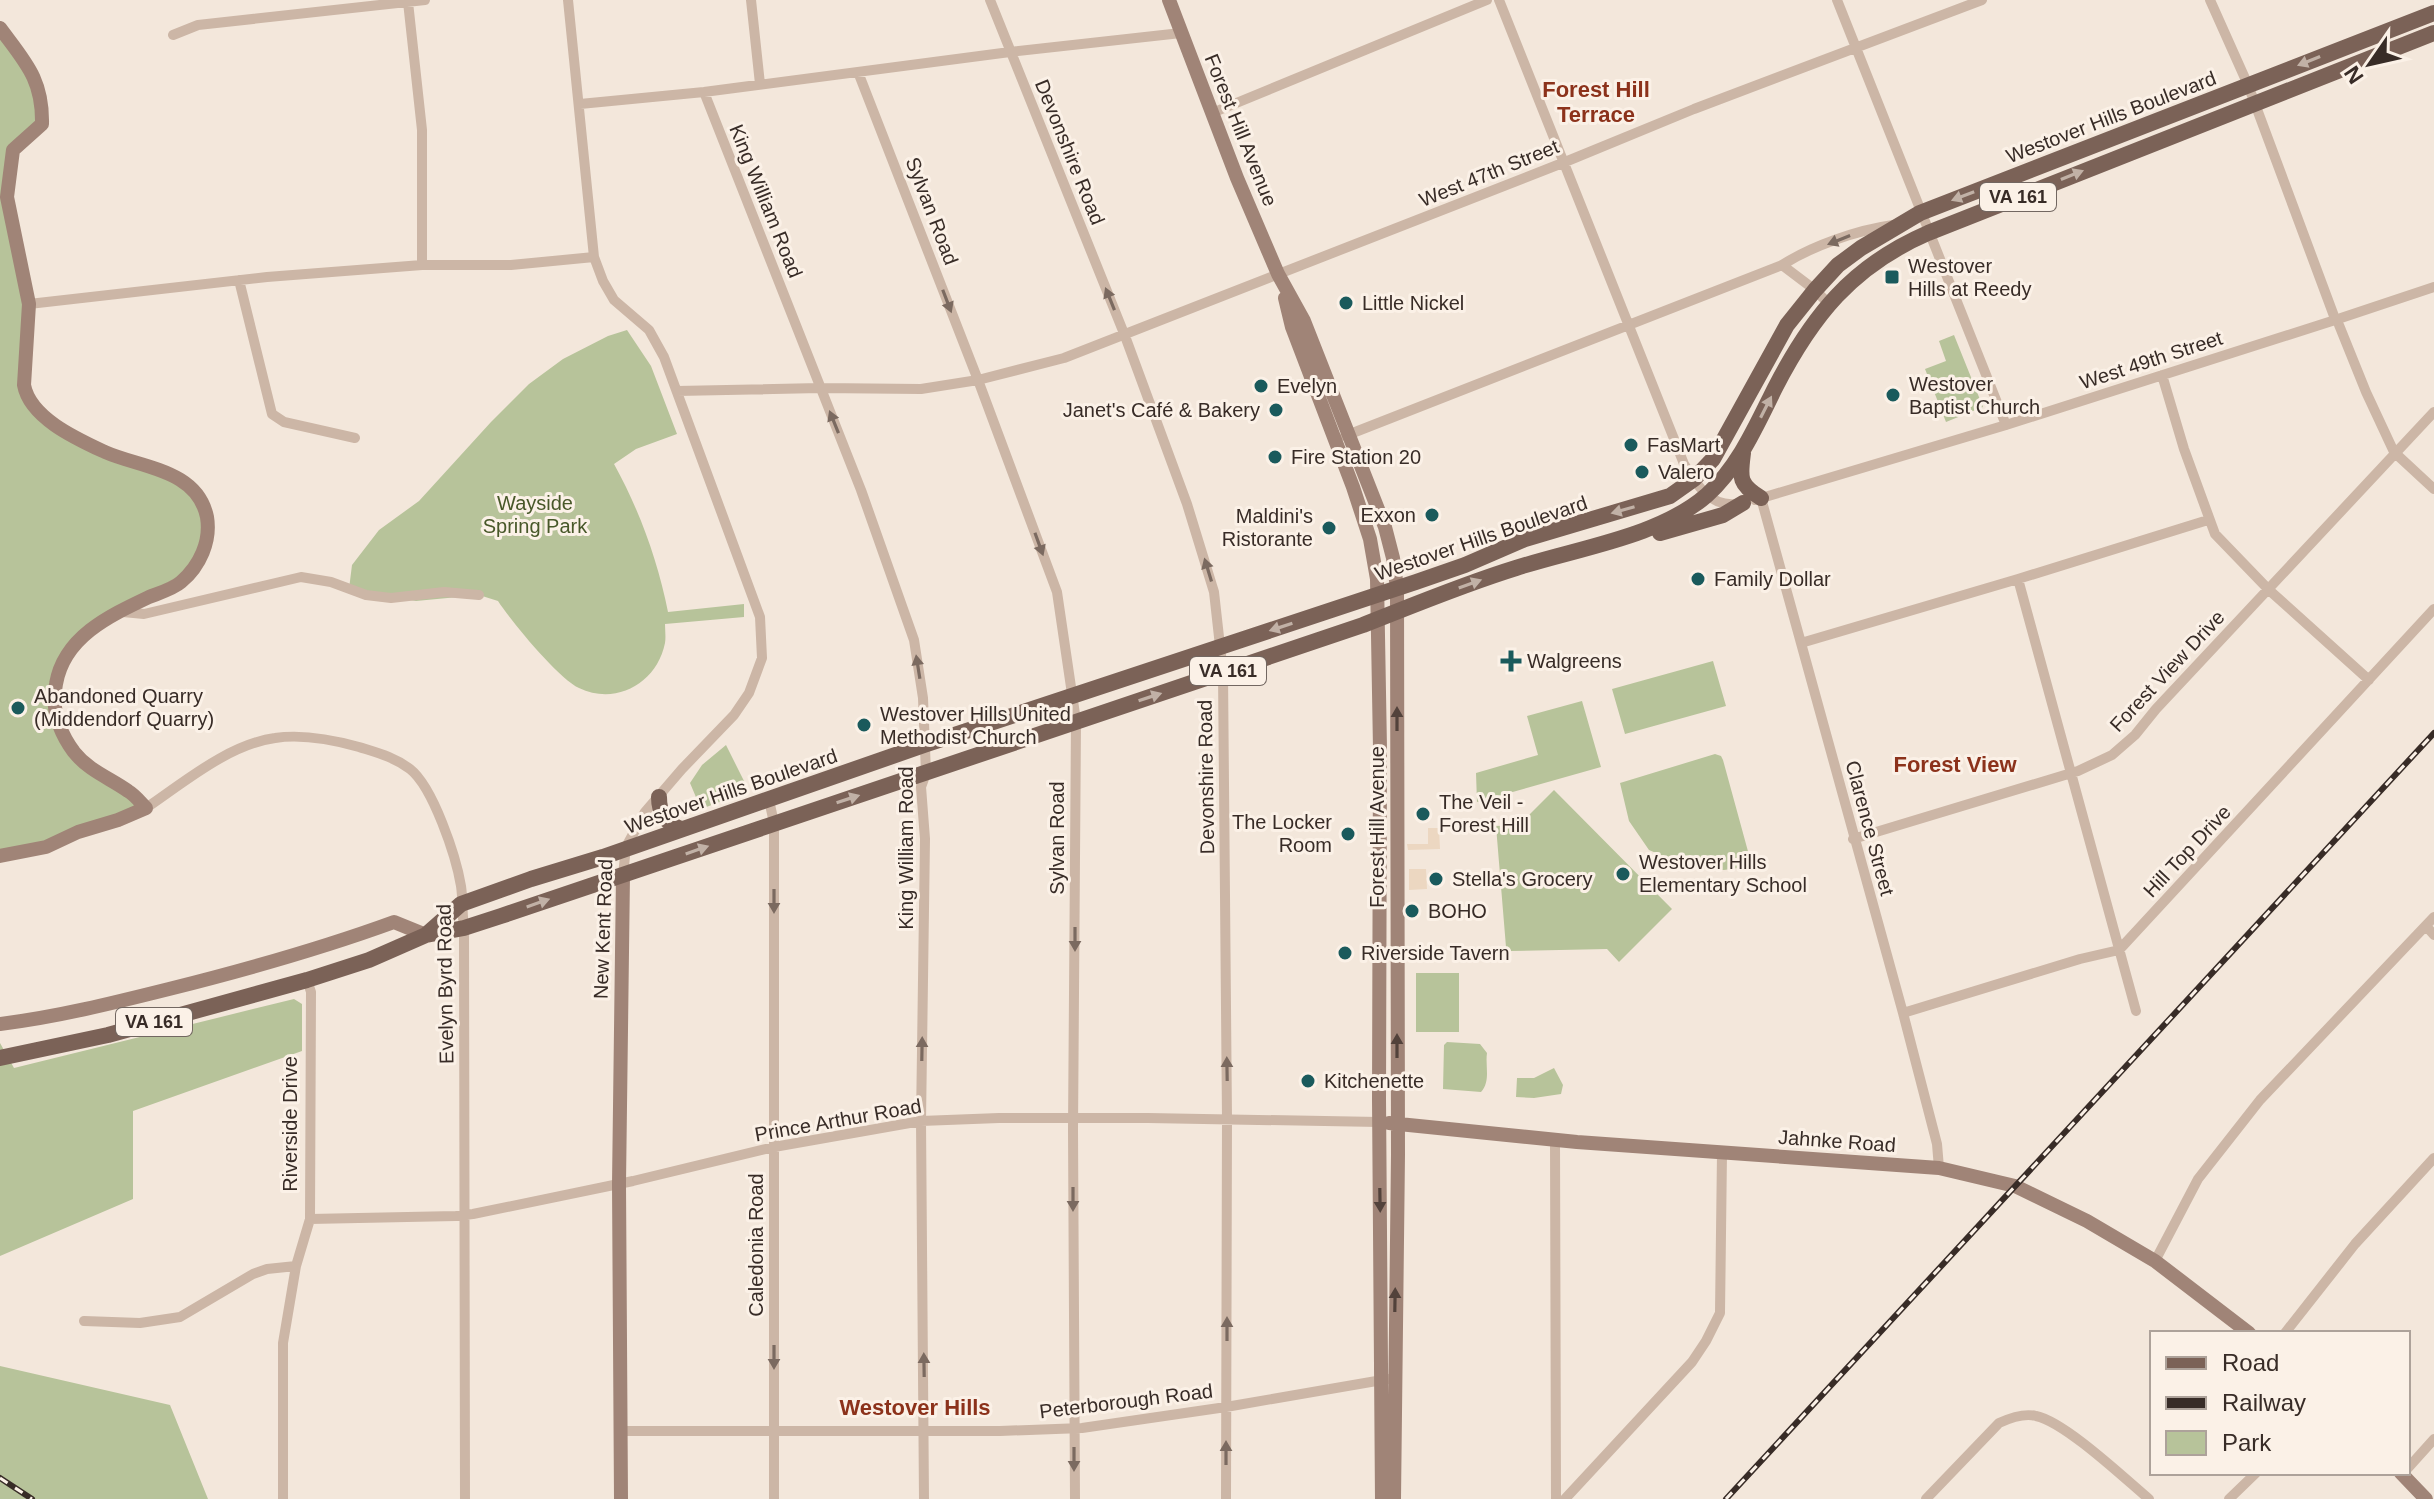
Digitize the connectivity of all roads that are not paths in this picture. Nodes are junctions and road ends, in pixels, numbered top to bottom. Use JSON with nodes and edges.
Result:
{"nodes":[{"id":1,"x":425,"y":0,"type":"edge"},
{"id":2,"x":568,"y":0,"type":"edge"},
{"id":3,"x":751,"y":0,"type":"edge"},
{"id":4,"x":990,"y":0,"type":"edge"},
{"id":5,"x":1169,"y":0,"type":"edge"},
{"id":6,"x":1487,"y":0,"type":"edge"},
{"id":7,"x":1499,"y":0,"type":"edge"},
{"id":8,"x":1837,"y":0,"type":"edge"},
{"id":9,"x":1982,"y":0,"type":"edge"},
{"id":10,"x":2210,"y":0,"type":"edge"},
{"id":11,"x":408,"y":2,"type":"junction"},
{"id":12,"x":328,"y":5,"type":"edge"},
{"id":13,"x":2434,"y":13,"type":"edge"},
{"id":14,"x":0,"y":28,"type":"edge"},
{"id":15,"x":1181,"y":33,"type":"junction"},
{"id":16,"x":2434,"y":33,"type":"edge"},
{"id":17,"x":173,"y":35,"type":"dead end"},
{"id":18,"x":1857,"y":49,"type":"junction"},
{"id":19,"x":1010,"y":52,"type":"junction"},
{"id":20,"x":858,"y":72,"type":"junction"},
{"id":21,"x":760,"y":84,"type":"junction"},
{"id":22,"x":2248,"y":85,"type":"junction"},
{"id":23,"x":704,"y":92,"type":"junction"},
{"id":24,"x":2255,"y":103,"type":"junction"},
{"id":25,"x":580,"y":104,"type":"junction"},
{"id":26,"x":1212,"y":113,"type":"junction"},
{"id":27,"x":1565,"y":162,"type":"junction"},
{"id":28,"x":1920,"y":213,"type":"junction"},
{"id":29,"x":1899,"y":224,"type":"junction"},
{"id":30,"x":1928,"y":233,"type":"junction"},
{"id":31,"x":594,"y":257,"type":"junction"},
{"id":32,"x":422,"y":265,"type":"junction"},
{"id":33,"x":1782,"y":265,"type":"junction"},
{"id":34,"x":1278,"y":274,"type":"junction"},
{"id":35,"x":239,"y":280,"type":"junction"},
{"id":36,"x":2434,"y":287,"type":"edge"},
{"id":37,"x":1815,"y":290,"type":"junction"},
{"id":38,"x":1828,"y":303,"type":"junction"},
{"id":39,"x":29,"y":304,"type":"junction"},
{"id":40,"x":2336,"y":320,"type":"junction"},
{"id":41,"x":1629,"y":325,"type":"junction"},
{"id":42,"x":1125,"y":336,"type":"junction"},
{"id":43,"x":2162,"y":375,"type":"junction"},
{"id":44,"x":978,"y":380,"type":"junction"},
{"id":45,"x":820,"y":388,"type":"junction"},
{"id":46,"x":677,"y":391,"type":"junction"},
{"id":47,"x":2434,"y":412,"type":"edge"},
{"id":48,"x":2006,"y":425,"type":"junction"},
{"id":49,"x":1342,"y":437,"type":"junction"},
{"id":50,"x":355,"y":438,"type":"dead end"},
{"id":51,"x":1743,"y":450,"type":"junction"},
{"id":52,"x":2394,"y":452,"type":"junction"},
{"id":53,"x":1694,"y":479,"type":"junction"},
{"id":54,"x":2434,"y":489,"type":"edge"},
{"id":55,"x":1707,"y":495,"type":"junction"},
{"id":56,"x":1761,"y":498,"type":"junction"},
{"id":57,"x":1743,"y":503,"type":"junction"},
{"id":58,"x":2208,"y":520,"type":"junction"},
{"id":59,"x":1626,"y":535,"type":"junction"},
{"id":60,"x":2018,"y":579,"type":"junction"},
{"id":61,"x":1397,"y":588,"type":"junction"},
{"id":62,"x":2269,"y":590,"type":"junction"},
{"id":63,"x":479,"y":595,"type":"dead end"},
{"id":64,"x":1378,"y":595,"type":"junction"},
{"id":65,"x":2434,"y":609,"type":"edge"},
{"id":66,"x":121,"y":611,"type":"junction"},
{"id":67,"x":1397,"y":611,"type":"junction"},
{"id":68,"x":1378,"y":618,"type":"junction"},
{"id":69,"x":1801,"y":643,"type":"junction"},
{"id":70,"x":1220,"y":646,"type":"junction"},
{"id":71,"x":1223,"y":673,"type":"junction"},
{"id":72,"x":2369,"y":680,"type":"junction"},
{"id":73,"x":1073,"y":695,"type":"junction"},
{"id":74,"x":1076,"y":721,"type":"junction"},
{"id":75,"x":924,"y":745,"type":"junction"},
{"id":76,"x":926,"y":773,"type":"junction"},
{"id":77,"x":2071,"y":773,"type":"junction"},
{"id":78,"x":659,"y":797,"type":"junction"},
{"id":79,"x":769,"y":800,"type":"junction"},
{"id":80,"x":146,"y":808,"type":"junction"},
{"id":81,"x":774,"y":823,"type":"junction"},
{"id":82,"x":681,"y":829,"type":"junction"},
{"id":83,"x":1853,"y":839,"type":"junction"},
{"id":84,"x":626,"y":847,"type":"junction"},
{"id":85,"x":0,"y":856,"type":"edge"},
{"id":86,"x":623,"y":875,"type":"junction"},
{"id":87,"x":461,"y":904,"type":"junction"},
{"id":88,"x":2434,"y":917,"type":"edge"},
{"id":89,"x":2426,"y":926,"type":"junction"},
{"id":90,"x":464,"y":928,"type":"junction"},
{"id":91,"x":426,"y":935,"type":"junction"},
{"id":92,"x":2434,"y":935,"type":"edge"},
{"id":93,"x":2119,"y":950,"type":"junction"},
{"id":94,"x":307,"y":980,"type":"junction"},
{"id":95,"x":2136,"y":1011,"type":"dead end"},
{"id":96,"x":1903,"y":1013,"type":"junction"},
{"id":97,"x":0,"y":1024,"type":"edge"},
{"id":98,"x":0,"y":1058,"type":"edge"},
{"id":99,"x":1073,"y":1118,"type":"junction"},
{"id":100,"x":1227,"y":1119,"type":"junction"},
{"id":101,"x":921,"y":1121,"type":"junction"},
{"id":102,"x":1379,"y":1122,"type":"junction"},
{"id":103,"x":1397,"y":1124,"type":"junction"},
{"id":104,"x":1555,"y":1140,"type":"junction"},
{"id":105,"x":774,"y":1147,"type":"junction"},
{"id":106,"x":1722,"y":1153,"type":"junction"},
{"id":107,"x":2434,"y":1158,"type":"edge"},
{"id":108,"x":1939,"y":1168,"type":"junction"},
{"id":109,"x":619,"y":1184,"type":"junction"},
{"id":110,"x":465,"y":1215,"type":"junction"},
{"id":111,"x":310,"y":1219,"type":"junction"},
{"id":112,"x":2155,"y":1261,"type":"junction"},
{"id":113,"x":296,"y":1266,"type":"junction"},
{"id":114,"x":84,"y":1321,"type":"dead end"},
{"id":115,"x":2246,"y":1331,"type":"edge"},
{"id":116,"x":2287,"y":1331,"type":"edge"},
{"id":117,"x":1387,"y":1379,"type":"junction"},
{"id":118,"x":1226,"y":1407,"type":"junction"},
{"id":119,"x":1074,"y":1429,"type":"junction"},
{"id":120,"x":774,"y":1430,"type":"junction"},
{"id":121,"x":924,"y":1430,"type":"junction"},
{"id":122,"x":620,"y":1431,"type":"junction"},
{"id":123,"x":2434,"y":1439,"type":"edge"},
{"id":124,"x":2410,"y":1465,"type":"edge"},
{"id":125,"x":2254,"y":1475,"type":"edge"},
{"id":126,"x":2406,"y":1475,"type":"edge"},
{"id":127,"x":283,"y":1499,"type":"edge"},
{"id":128,"x":465,"y":1499,"type":"edge"},
{"id":129,"x":621,"y":1499,"type":"edge"},
{"id":130,"x":774,"y":1499,"type":"edge"},
{"id":131,"x":924,"y":1499,"type":"edge"},
{"id":132,"x":1075,"y":1499,"type":"edge"},
{"id":133,"x":1226,"y":1499,"type":"edge"},
{"id":134,"x":1382,"y":1499,"type":"edge"},
{"id":135,"x":1394,"y":1499,"type":"edge"},
{"id":136,"x":1556,"y":1499,"type":"edge"},
{"id":137,"x":1565,"y":1499,"type":"edge"},
{"id":138,"x":1926,"y":1499,"type":"edge"},
{"id":139,"x":2149,"y":1499,"type":"edge"},
{"id":140,"x":2229,"y":1499,"type":"edge"},
{"id":141,"x":2426,"y":1499,"type":"edge"}],
"edges":[{"from":1,"to":11,"type":"street"},
{"from":2,"to":25,"type":"street","name":"New Kent Road"},
{"from":3,"to":21,"type":"street"},
{"from":4,"to":19,"type":"street","name":"Devonshire Road"},
{"from":5,"to":15,"type":"main road","name":"Forest Hill Avenue"},
{"from":6,"to":26,"type":"street"},
{"from":7,"to":27,"type":"street"},
{"from":8,"to":18,"type":"street"},
{"from":9,"to":18,"type":"street","name":"West 47th Street"},
{"from":10,"to":22,"type":"street"},
{"from":11,"to":12,"type":"street"},
{"from":11,"to":32,"type":"street"},
{"from":12,"to":17,"type":"street"},
{"from":13,"to":22,"type":"main road","name":"Westover Hills Boulevard","number":"VA 161","one_way":true},
{"from":14,"to":39,"type":"main road"},
{"from":15,"to":19,"type":"street"},
{"from":15,"to":26,"type":"main road","name":"Forest Hill Avenue"},
{"from":16,"to":24,"type":"main road","name":"Westover Hills Boulevard","number":"VA 161"},
{"from":18,"to":27,"type":"street","name":"West 47th Street"},
{"from":18,"to":28,"type":"street"},
{"from":19,"to":20,"type":"street"},
{"from":42,"to":19,"type":"street","name":"Devonshire Road","one_way":true},
{"from":20,"to":21,"type":"street"},
{"from":20,"to":44,"type":"street","name":"Sylvan Road","one_way":true},
{"from":21,"to":23,"type":"street"},
{"from":22,"to":24,"type":"street"},
{"from":22,"to":28,"type":"main road","name":"Westover Hills Boulevard","number":"VA 161","one_way":true},
{"from":23,"to":25,"type":"street"},
{"from":23,"to":45,"type":"street","name":"King William Road"},
{"from":30,"to":24,"type":"main road","name":"Westover Hills Boulevard","number":"VA 161","one_way":true},
{"from":24,"to":40,"type":"street"},
{"from":25,"to":31,"type":"street","name":"New Kent Road"},
{"from":26,"to":34,"type":"main road","name":"Forest Hill Avenue"},
{"from":27,"to":34,"type":"street","name":"West 47th Street"},
{"from":27,"to":41,"type":"street"},
{"from":28,"to":29,"type":"main road","name":"Westover Hills Boulevard","number":"VA 161"},
{"from":28,"to":30,"type":"street"},
{"from":29,"to":33,"type":"street","one_way":true},
{"from":29,"to":37,"type":"main road","name":"Westover Hills Boulevard","number":"VA 161"},
{"from":30,"to":38,"type":"main road","name":"Westover Hills Boulevard","number":"VA 161"},
{"from":30,"to":48,"type":"street"},
{"from":31,"to":32,"type":"street"},
{"from":31,"to":46,"type":"street","name":"New Kent Road"},
{"from":32,"to":35,"type":"street"},
{"from":33,"to":37,"type":"street"},
{"from":33,"to":41,"type":"street"},
{"from":34,"to":42,"type":"street","name":"West 47th Street"},
{"from":34,"to":49,"type":"main road","name":"Forest Hill Avenue"},
{"from":35,"to":39,"type":"street"},
{"from":35,"to":50,"type":"street"},
{"from":36,"to":40,"type":"street","name":"West 49th Street"},
{"from":37,"to":38,"type":"street"},
{"from":37,"to":53,"type":"main road","name":"Westover Hills Boulevard","number":"VA 161"},
{"from":51,"to":38,"type":"main road","name":"Westover Hills Boulevard","number":"VA 161","one_way":true},
{"from":39,"to":66,"type":"main road"},
{"from":40,"to":43,"type":"street","name":"West 49th Street"},
{"from":40,"to":52,"type":"street"},
{"from":41,"to":49,"type":"street"},
{"from":41,"to":53,"type":"street"},
{"from":42,"to":44,"type":"street","name":"West 47th Street"},
{"from":70,"to":42,"type":"street","name":"Devonshire Road","one_way":true},
{"from":43,"to":48,"type":"street","name":"West 49th Street"},
{"from":43,"to":58,"type":"street"},
{"from":44,"to":45,"type":"street","name":"West 47th Street"},
{"from":44,"to":73,"type":"street","name":"Sylvan Road","one_way":true},
{"from":45,"to":46,"type":"street","name":"West 47th Street"},
{"from":75,"to":45,"type":"street","name":"King William Road","one_way":true},
{"from":46,"to":78,"type":"street","name":"New Kent Road"},
{"from":47,"to":52,"type":"street","name":"Forest View Drive"},
{"from":48,"to":56,"type":"street","name":"West 49th Street"},
{"from":49,"to":61,"type":"main road","name":"Forest Hill Avenue"},
{"from":49,"to":64,"type":"main road","name":"Forest Hill Avenue"},
{"from":51,"to":55,"type":"main road","name":"Westover Hills Boulevard","number":"VA 161"},
{"from":51,"to":56,"type":"main road"},
{"from":52,"to":54,"type":"street"},
{"from":52,"to":62,"type":"street","name":"Forest View Drive"},
{"from":53,"to":55,"type":"street"},
{"from":53,"to":61,"type":"main road","name":"Westover Hills Boulevard","number":"VA 161","one_way":true},
{"from":55,"to":57,"type":"street","name":"West 49th Street"},
{"from":55,"to":59,"type":"main road","name":"Westover Hills Boulevard","number":"VA 161"},
{"from":56,"to":57,"type":"street","name":"West 49th Street"},
{"from":56,"to":69,"type":"street","name":"Clarence Street"},
{"from":57,"to":59,"type":"main road"},
{"from":58,"to":60,"type":"street"},
{"from":58,"to":62,"type":"street"},
{"from":67,"to":59,"type":"main road","name":"Westover Hills Boulevard","number":"VA 161","one_way":true},
{"from":60,"to":69,"type":"street"},
{"from":60,"to":77,"type":"street"},
{"from":61,"to":64,"type":"main road","name":"Westover Hills Boulevard","number":"VA 161"},
{"from":61,"to":67,"type":"main road","name":"Forest Hill Avenue"},
{"from":62,"to":72,"type":"street"},
{"from":62,"to":77,"type":"street","name":"Forest View Drive"},
{"from":63,"to":66,"type":"street"},
{"from":64,"to":68,"type":"main road","name":"Forest Hill Avenue"},
{"from":64,"to":70,"type":"main road","name":"Westover Hills Boulevard","number":"VA 161","one_way":true},
{"from":65,"to":72,"type":"street","name":"Hill Top Drive"},
{"from":66,"to":80,"type":"main road"},
{"from":67,"to":68,"type":"main road","name":"Westover Hills Boulevard","number":"VA 161"},
{"from":103,"to":67,"type":"main road","name":"Forest Hill Avenue","one_way":true},
{"from":68,"to":71,"type":"main road","name":"Westover Hills Boulevard","number":"VA 161"},
{"from":68,"to":102,"type":"main road","name":"Forest Hill Avenue"},
{"from":69,"to":83,"type":"street","name":"Clarence Street"},
{"from":70,"to":71,"type":"street","name":"Devonshire Road"},
{"from":70,"to":73,"type":"main road","name":"Westover Hills Boulevard","number":"VA 161"},
{"from":74,"to":71,"type":"main road","name":"Westover Hills Boulevard","number":"VA 161","one_way":true},
{"from":100,"to":71,"type":"street","name":"Devonshire Road","one_way":true},
{"from":72,"to":93,"type":"street","name":"Hill Top Drive"},
{"from":73,"to":74,"type":"street","name":"Sylvan Road"},
{"from":73,"to":75,"type":"main road","name":"Westover Hills Boulevard","number":"VA 161"},
{"from":74,"to":76,"type":"main road","name":"Westover Hills Boulevard","number":"VA 161"},
{"from":74,"to":99,"type":"street","name":"Sylvan Road","one_way":true},
{"from":75,"to":76,"type":"street","name":"King William Road"},
{"from":75,"to":79,"type":"main road","name":"Westover Hills Boulevard","number":"VA 161"},
{"from":81,"to":76,"type":"main road","name":"Westover Hills Boulevard","number":"VA 161","one_way":true},
{"from":101,"to":76,"type":"street","name":"King William Road","one_way":true},
{"from":77,"to":83,"type":"street","name":"Forest View Drive"},
{"from":77,"to":93,"type":"street"},
{"from":78,"to":82,"type":"main road"},
{"from":78,"to":84,"type":"street","name":"New Kent Road"},
{"from":79,"to":81,"type":"street","name":"Caledonia Road"},
{"from":79,"to":82,"type":"main road","name":"Westover Hills Boulevard","number":"VA 161"},
{"from":80,"to":85,"type":"main road"},
{"from":80,"to":87,"type":"street","name":"Evelyn Byrd Road"},
{"from":86,"to":81,"type":"main road","name":"Westover Hills Boulevard","number":"VA 161","one_way":true},
{"from":81,"to":105,"type":"street","name":"Caledonia Road","one_way":true},
{"from":82,"to":84,"type":"main road","name":"Westover Hills Boulevard","number":"VA 161"},
{"from":83,"to":96,"type":"street","name":"Clarence Street"},
{"from":84,"to":86,"type":"street","name":"New Kent Road"},
{"from":84,"to":87,"type":"main road","name":"Westover Hills Boulevard","number":"VA 161"},
{"from":90,"to":86,"type":"main road","name":"Westover Hills Boulevard","number":"VA 161","one_way":true},
{"from":86,"to":109,"type":"main road","name":"New Kent Road"},
{"from":87,"to":90,"type":"street","name":"Evelyn Byrd Road"},
{"from":87,"to":91,"type":"main road","name":"Westover Hills Boulevard","number":"VA 161"},
{"from":88,"to":89,"type":"street"},
{"from":89,"to":92,"type":"street"},
{"from":89,"to":112,"type":"street"},
{"from":90,"to":91,"type":"main road","name":"Westover Hills Boulevard","number":"VA 161"},
{"from":90,"to":110,"type":"street","name":"Evelyn Byrd Road"},
{"from":91,"to":94,"type":"main road","name":"Westover Hills Boulevard","number":"VA 161"},
{"from":91,"to":97,"type":"main road","name":"Westover Hills Boulevard"},
{"from":93,"to":95,"type":"street"},
{"from":93,"to":96,"type":"street"},
{"from":94,"to":98,"type":"main road","name":"Westover Hills Boulevard","number":"VA 161"},
{"from":94,"to":111,"type":"street","name":"Riverside Drive"},
{"from":96,"to":108,"type":"street","name":"Clarence Street"},
{"from":99,"to":100,"type":"street","name":"Prince Arthur Road"},
{"from":99,"to":101,"type":"street","name":"Prince Arthur Road"},
{"from":99,"to":119,"type":"street","name":"Sylvan Road","one_way":true},
{"from":100,"to":102,"type":"street","name":"Prince Arthur Road"},
{"from":118,"to":100,"type":"street","name":"Devonshire Road","one_way":true},
{"from":101,"to":105,"type":"street","name":"Prince Arthur Road"},
{"from":121,"to":101,"type":"street","name":"King William Road","one_way":true},
{"from":102,"to":103,"type":"main road","name":"Jahnke Road"},
{"from":102,"to":117,"type":"main road","name":"Forest Hill Avenue","one_way":true},
{"from":103,"to":104,"type":"main road","name":"Jahnke Road"},
{"from":117,"to":103,"type":"main road","name":"Forest Hill Avenue","one_way":true},
{"from":104,"to":106,"type":"main road","name":"Jahnke Road"},
{"from":104,"to":136,"type":"street"},
{"from":105,"to":109,"type":"street","name":"Prince Arthur Road"},
{"from":105,"to":120,"type":"street","name":"Caledonia Road","one_way":true},
{"from":106,"to":108,"type":"main road","name":"Jahnke Road"},
{"from":106,"to":137,"type":"street"},
{"from":107,"to":116,"type":"street"},
{"from":108,"to":112,"type":"main road","name":"Jahnke Road"},
{"from":109,"to":110,"type":"street","name":"Prince Arthur Road"},
{"from":109,"to":122,"type":"main road","name":"New Kent Road"},
{"from":110,"to":111,"type":"street","name":"Prince Arthur Road"},
{"from":110,"to":128,"type":"street","name":"Evelyn Byrd Road"},
{"from":111,"to":113,"type":"street","name":"Riverside Drive"},
{"from":112,"to":115,"type":"main road","name":"Jahnke Road"},
{"from":113,"to":114,"type":"street"},
{"from":113,"to":127,"type":"street","name":"Riverside Drive"},
{"from":117,"to":118,"type":"street","name":"Peterborough Road"},
{"from":117,"to":134,"type":"main road","name":"Forest Hill Avenue"},
{"from":117,"to":135,"type":"main road","name":"Forest Hill Avenue"},
{"from":118,"to":119,"type":"street","name":"Peterborough Road"},
{"from":133,"to":118,"type":"street","name":"Devonshire Road","one_way":true},
{"from":119,"to":121,"type":"street","name":"Peterborough Road"},
{"from":119,"to":132,"type":"street","name":"Sylvan Road","one_way":true},
{"from":120,"to":121,"type":"street","name":"Peterborough Road"},
{"from":120,"to":122,"type":"street","name":"Peterborough Road"},
{"from":120,"to":130,"type":"street","name":"Caledonia Road"},
{"from":121,"to":131,"type":"street","name":"King William Road"},
{"from":122,"to":129,"type":"main road","name":"New Kent Road"},
{"from":123,"to":124,"type":"street"},
{"from":125,"to":140,"type":"street"},
{"from":126,"to":141,"type":"main road"},
{"from":138,"to":139,"type":"street"}]}
